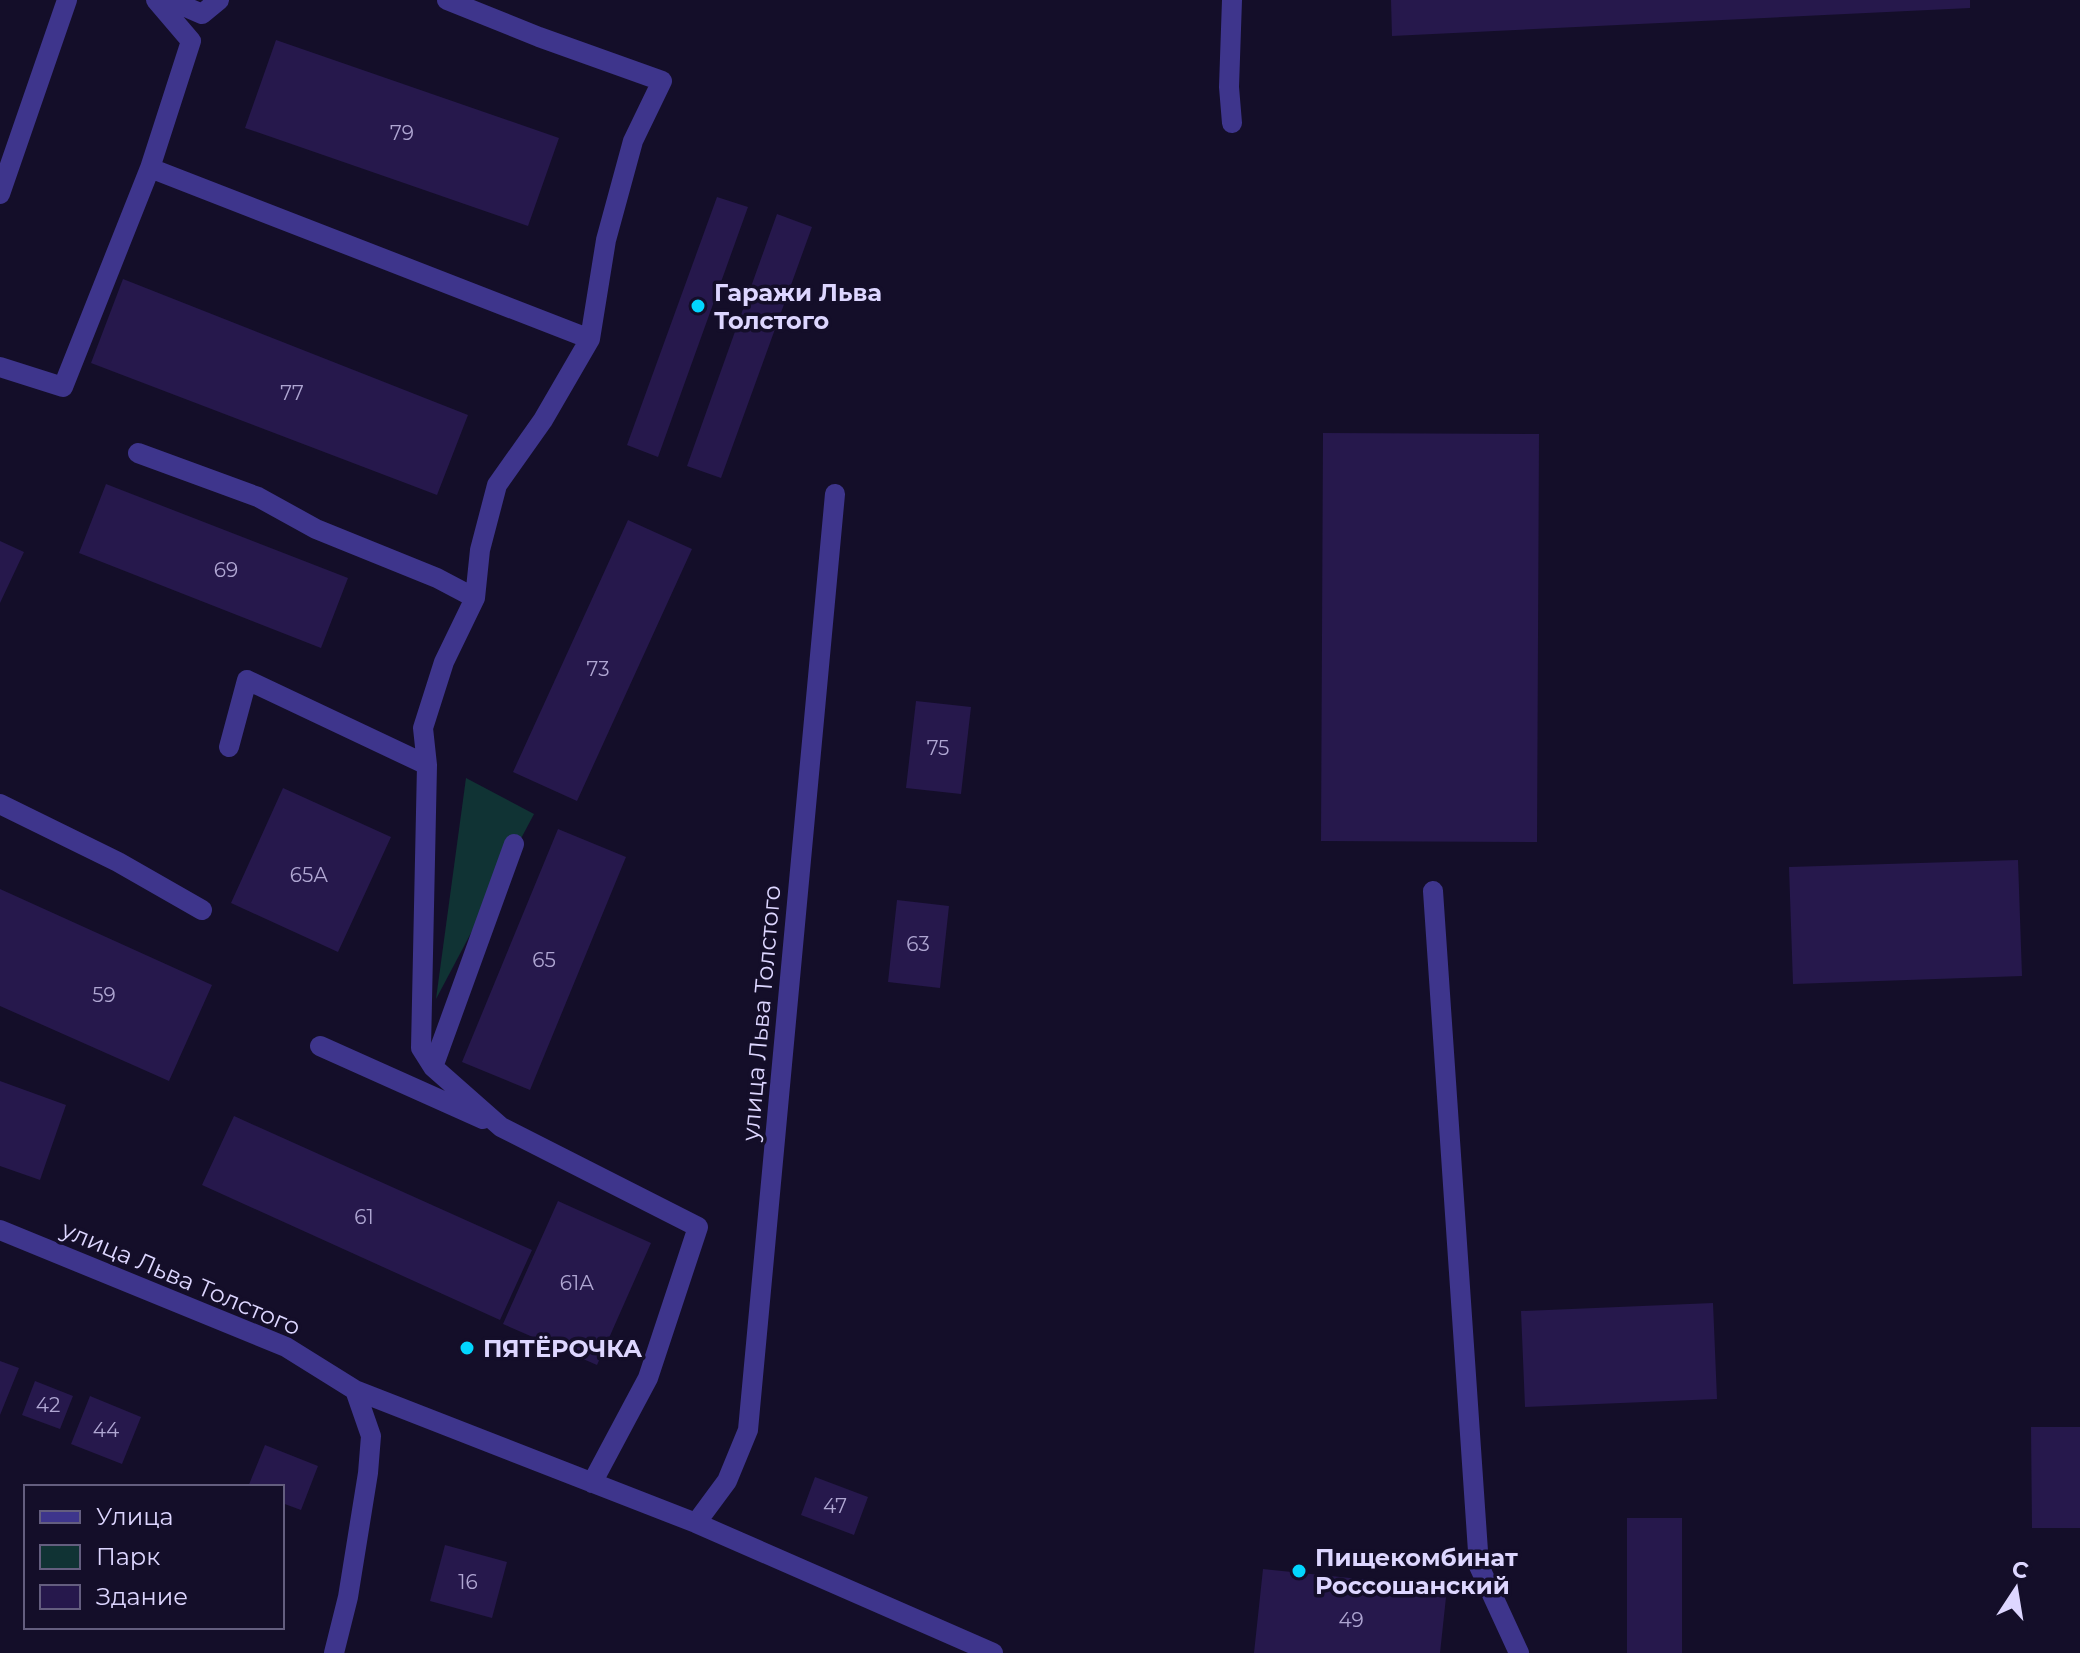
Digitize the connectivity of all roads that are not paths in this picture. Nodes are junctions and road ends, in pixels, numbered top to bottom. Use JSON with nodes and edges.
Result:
{"nodes":[{"id":1,"x":67,"y":0,"type":"edge"},
{"id":2,"x":156,"y":0,"type":"edge"},
{"id":3,"x":170,"y":0,"type":"edge"},
{"id":4,"x":219,"y":0,"type":"edge"},
{"id":5,"x":447,"y":0,"type":"edge"},
{"id":6,"x":1232,"y":0,"type":"edge"},
{"id":7,"x":1232,"y":123,"type":"dead end"},
{"id":8,"x":150,"y":168,"type":"junction"},
{"id":9,"x":0,"y":194,"type":"edge"},
{"id":10,"x":590,"y":339,"type":"junction"},
{"id":11,"x":0,"y":367,"type":"edge"},
{"id":12,"x":138,"y":453,"type":"dead end"},
{"id":13,"x":835,"y":494,"type":"dead end"},
{"id":14,"x":475,"y":598,"type":"junction"},
{"id":15,"x":229,"y":747,"type":"dead end"},
{"id":16,"x":427,"y":765,"type":"junction"},
{"id":17,"x":0,"y":804,"type":"edge"},
{"id":18,"x":514,"y":844,"type":"dead end"},
{"id":19,"x":1433,"y":891,"type":"dead end"},
{"id":20,"x":202,"y":910,"type":"dead end"},
{"id":21,"x":320,"y":1046,"type":"dead end"},
{"id":22,"x":433,"y":1067,"type":"junction"},
{"id":23,"x":501,"y":1127,"type":"junction"},
{"id":24,"x":0,"y":1230,"type":"edge"},
{"id":25,"x":355,"y":1390,"type":"junction"},
{"id":26,"x":592,"y":1483,"type":"junction"},
{"id":27,"x":696,"y":1523,"type":"junction"},
{"id":28,"x":334,"y":1653,"type":"edge"},
{"id":29,"x":993,"y":1653,"type":"edge"},
{"id":30,"x":1519,"y":1653,"type":"edge"}],
"edges":[{"from":1,"to":9,"type":"street"},
{"from":2,"to":8,"type":"street"},
{"from":3,"to":4,"type":"street"},
{"from":5,"to":10,"type":"street"},
{"from":6,"to":7,"type":"street"},
{"from":8,"to":10,"type":"street"},
{"from":8,"to":11,"type":"street"},
{"from":10,"to":14,"type":"street"},
{"from":12,"to":14,"type":"street"},
{"from":13,"to":27,"type":"street","name":"улица Льва Толстого"},
{"from":14,"to":16,"type":"street"},
{"from":15,"to":16,"type":"street"},
{"from":16,"to":22,"type":"street"},
{"from":17,"to":20,"type":"street"},
{"from":18,"to":22,"type":"street"},
{"from":19,"to":30,"type":"street"},
{"from":21,"to":23,"type":"street"},
{"from":22,"to":23,"type":"street"},
{"from":23,"to":26,"type":"street"},
{"from":24,"to":25,"type":"street","name":"улица Льва Толстого"},
{"from":25,"to":26,"type":"street","name":"улица Льва Толстого"},
{"from":25,"to":28,"type":"street"},
{"from":26,"to":27,"type":"street","name":"улица Льва Толстого"},
{"from":27,"to":29,"type":"street","name":"улица Льва Толстого"}]}
